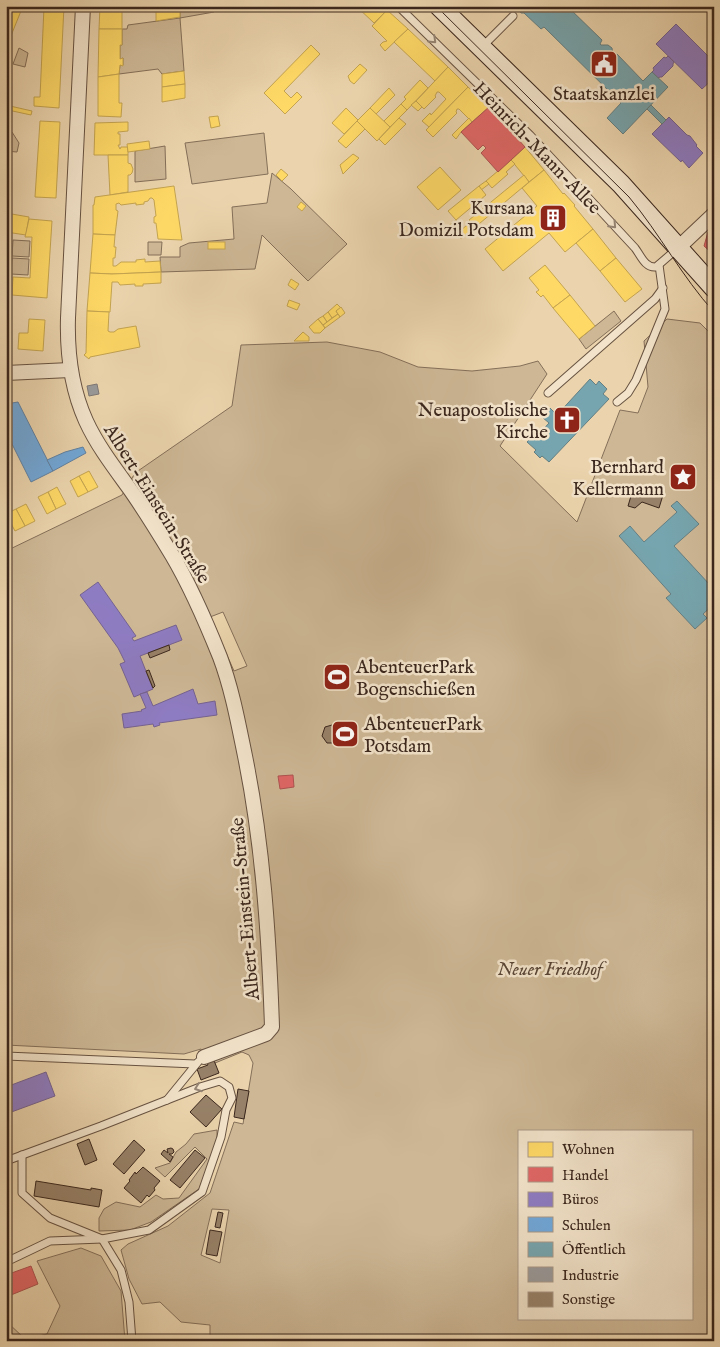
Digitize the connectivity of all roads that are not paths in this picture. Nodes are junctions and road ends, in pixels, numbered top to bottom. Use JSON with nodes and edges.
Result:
{"nodes":[{"id":1,"x":83,"y":6,"type":"edge"},
{"id":2,"x":398,"y":6,"type":"edge"},
{"id":3,"x":439,"y":6,"type":"edge"},
{"id":4,"x":512,"y":16,"type":"dead end"},
{"id":5,"x":481,"y":47,"type":"junction"},
{"id":6,"x":714,"y":214,"type":"edge"},
{"id":7,"x":678,"y":248,"type":"junction"},
{"id":8,"x":659,"y":265,"type":"junction"},
{"id":9,"x":663,"y":288,"type":"junction"},
{"id":10,"x":714,"y":288,"type":"edge"},
{"id":11,"x":70,"y":370,"type":"junction"},
{"id":12,"x":6,"y":373,"type":"edge"},
{"id":13,"x":548,"y":393,"type":"dead end"},
{"id":14,"x":617,"y":402,"type":"dead end"},
{"id":15,"x":6,"y":1056,"type":"edge"},
{"id":16,"x":199,"y":1060,"type":"junction"},
{"id":17,"x":166,"y":1100,"type":"junction"},
{"id":18,"x":22,"y":1155,"type":"junction"},
{"id":19,"x":6,"y":1161,"type":"edge"},
{"id":20,"x":102,"y":1239,"type":"junction"},
{"id":21,"x":6,"y":1262,"type":"edge"},
{"id":22,"x":132,"y":1341,"type":"edge"}],
"edges":[{"from":1,"to":11,"type":"street","name":"Albert-Einstein-Straße"},
{"from":2,"to":8,"type":"lane","name":"Heinrich-Mann-Allee","one_way":true},
{"from":3,"to":5,"type":"main road","name":"Heinrich-Mann-Allee"},
{"from":4,"to":5,"type":"lane"},
{"from":5,"to":7,"type":"main road","name":"Heinrich-Mann-Allee"},
{"from":6,"to":7,"type":"street"},
{"from":7,"to":8,"type":"lane"},
{"from":7,"to":10,"type":"main road","name":"Heinrich-Mann-Allee"},
{"from":8,"to":9,"type":"lane"},
{"from":9,"to":13,"type":"lane"},
{"from":9,"to":14,"type":"lane"},
{"from":11,"to":12,"type":"street"},
{"from":11,"to":16,"type":"street","name":"Albert-Einstein-Straße"},
{"from":15,"to":16,"type":"lane"},
{"from":16,"to":17,"type":"lane"},
{"from":17,"to":18,"type":"lane"},
{"from":20,"to":17,"type":"lane","one_way":true},
{"from":18,"to":19,"type":"lane"},
{"from":18,"to":20,"type":"lane"},
{"from":20,"to":21,"type":"lane"},
{"from":20,"to":22,"type":"lane"}]}
